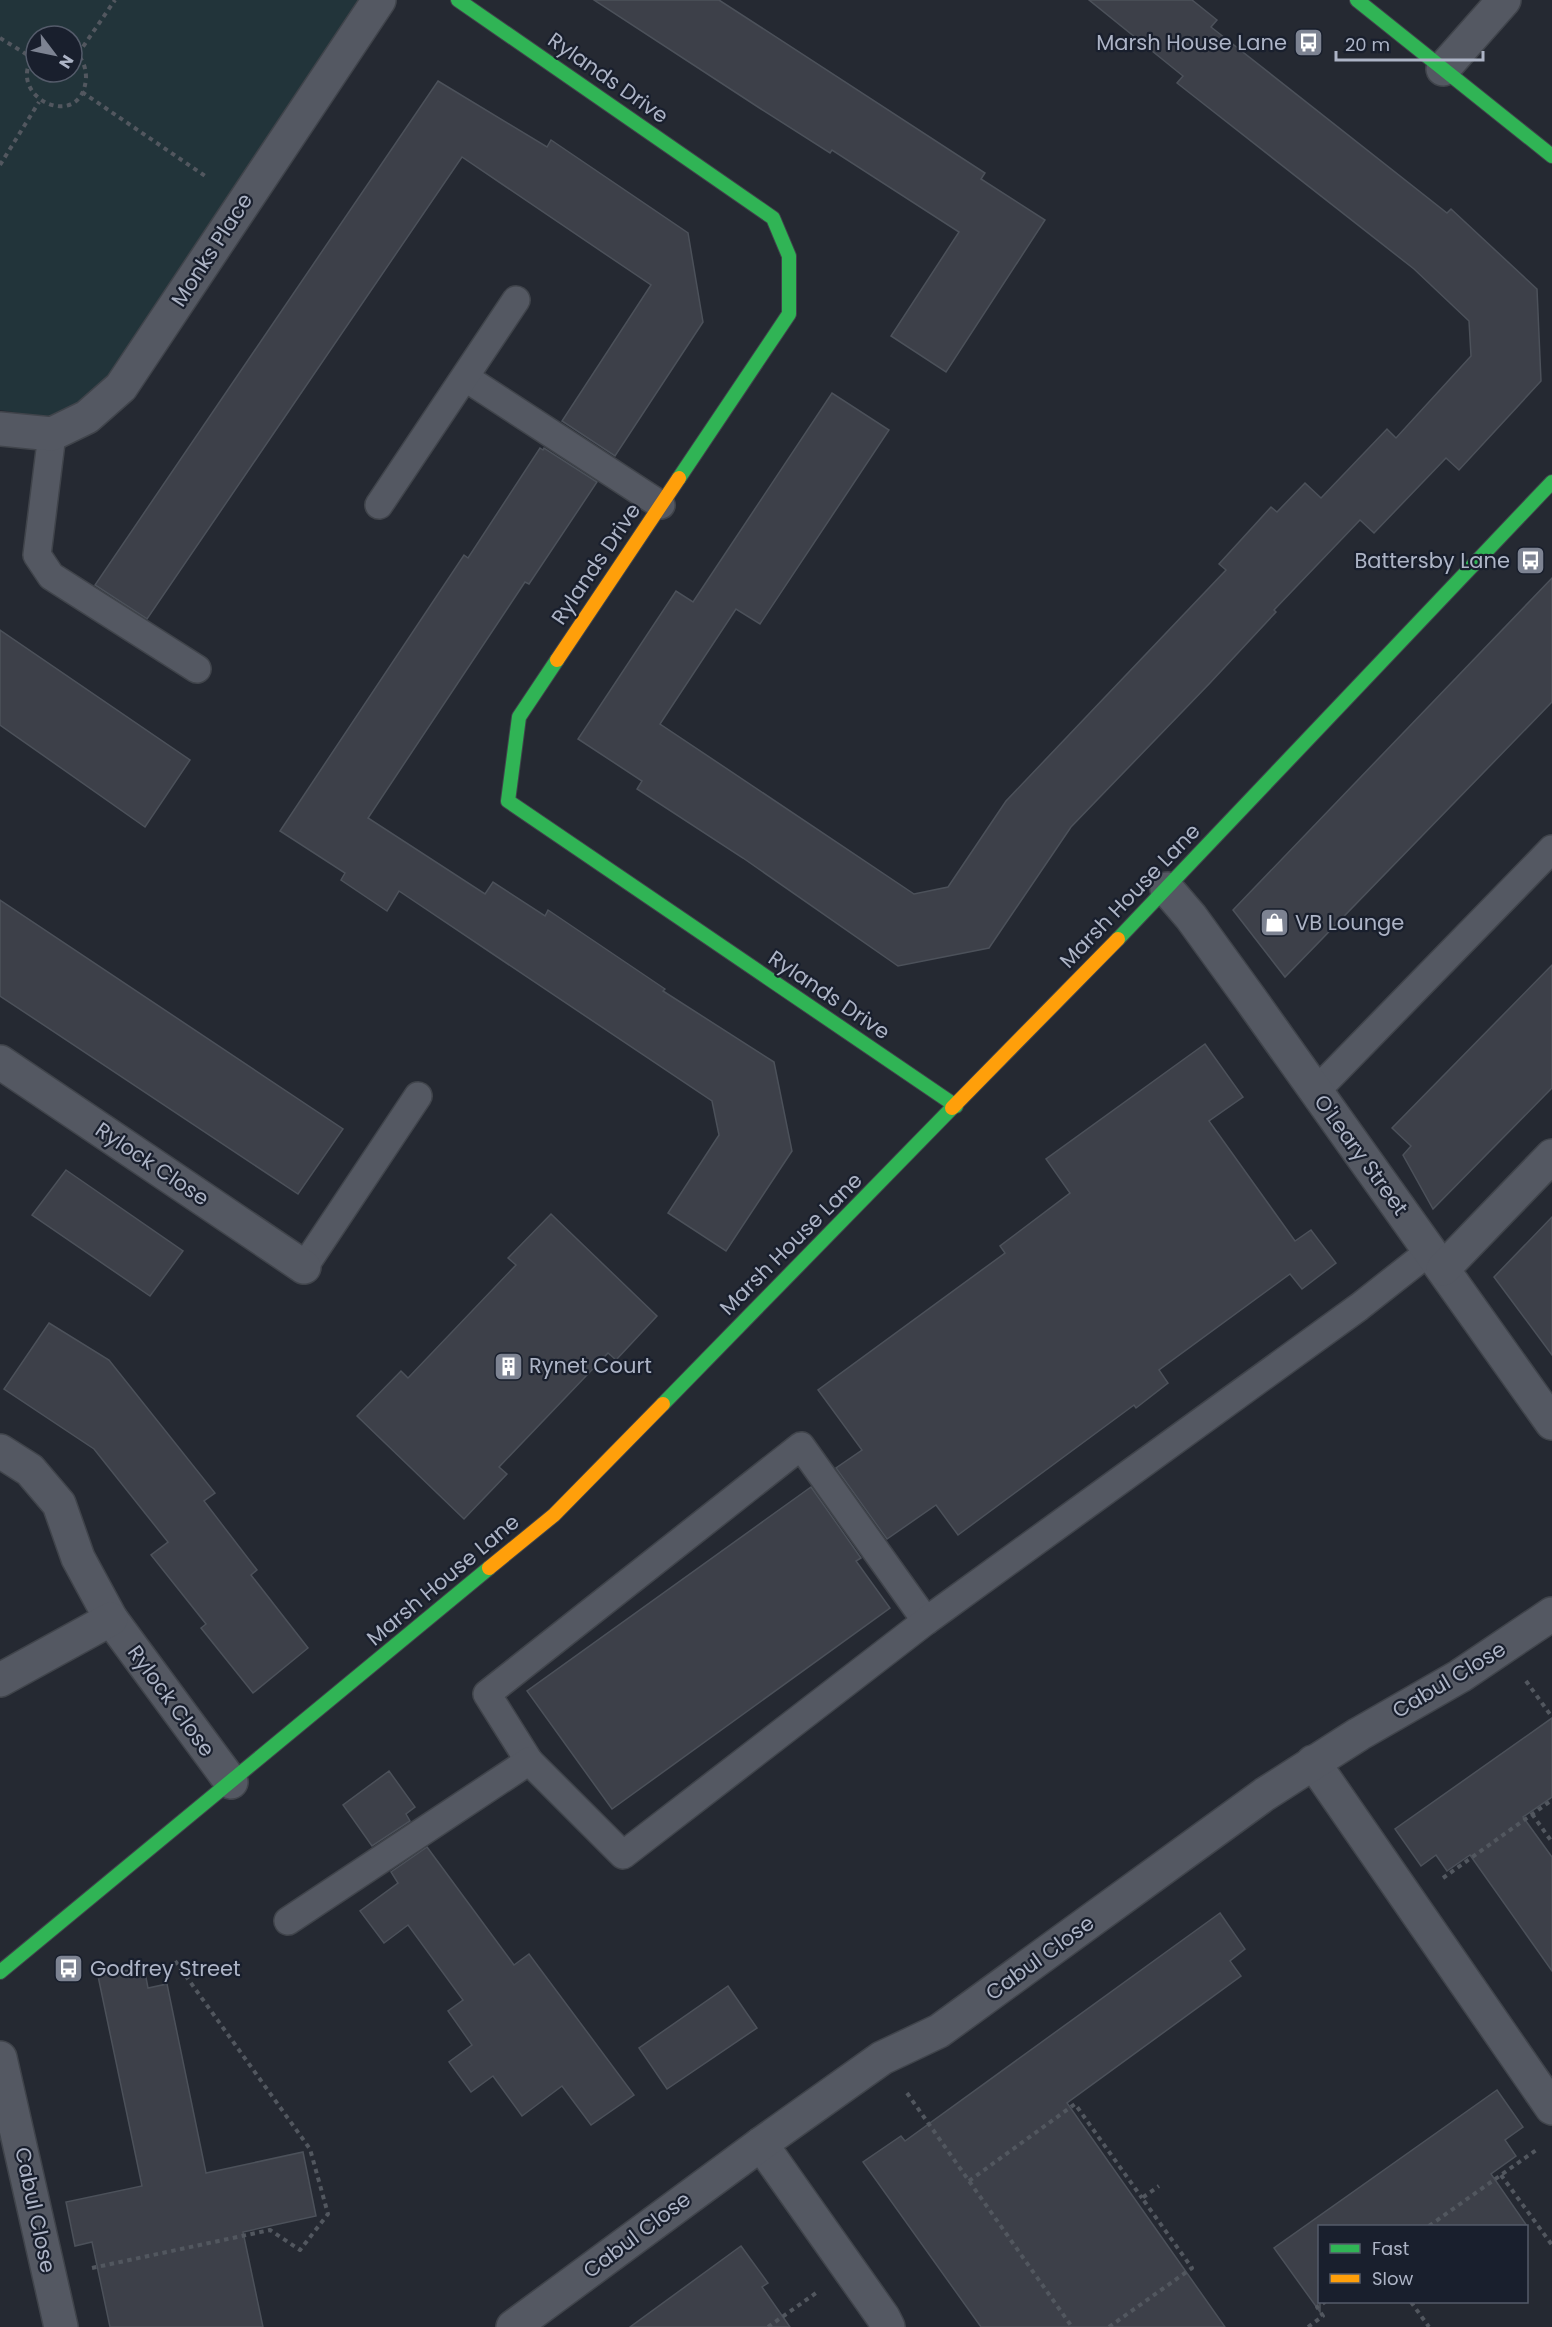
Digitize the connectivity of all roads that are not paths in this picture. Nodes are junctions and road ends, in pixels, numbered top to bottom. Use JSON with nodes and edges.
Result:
{"nodes":[{"id":1,"x":379,"y":0,"type":"edge"},
{"id":2,"x":458,"y":0,"type":"edge"},
{"id":3,"x":1357,"y":0,"type":"edge"},
{"id":4,"x":1504,"y":0,"type":"edge"},
{"id":5,"x":1443,"y":69,"type":"junction"},
{"id":6,"x":1552,"y":156,"type":"edge"},
{"id":7,"x":516,"y":300,"type":"dead end"},
{"id":8,"x":466,"y":378,"type":"junction"},
{"id":9,"x":0,"y":429,"type":"edge"},
{"id":10,"x":52,"y":434,"type":"junction"},
{"id":11,"x":1552,"y":482,"type":"edge"},
{"id":12,"x":379,"y":505,"type":"dead end"},
{"id":13,"x":661,"y":505,"type":"junction"},
{"id":14,"x":197,"y":669,"type":"dead end"},
{"id":15,"x":1552,"y":849,"type":"edge"},
{"id":16,"x":1167,"y":889,"type":"junction"},
{"id":17,"x":0,"y":1062,"type":"edge"},
{"id":18,"x":1316,"y":1091,"type":"junction"},
{"id":19,"x":418,"y":1096,"type":"dead end"},
{"id":20,"x":956,"y":1106,"type":"junction"},
{"id":21,"x":1552,"y":1156,"type":"edge"},
{"id":22,"x":1437,"y":1260,"type":"junction"},
{"id":23,"x":304,"y":1266,"type":"joint"},
{"id":24,"x":1552,"y":1423,"type":"edge"},
{"id":25,"x":0,"y":1451,"type":"edge"},
{"id":26,"x":1552,"y":1614,"type":"edge"},
{"id":27,"x":111,"y":1619,"type":"junction"},
{"id":28,"x":926,"y":1621,"type":"junction"},
{"id":29,"x":0,"y":1680,"type":"edge"},
{"id":30,"x":529,"y":1761,"type":"junction"},
{"id":31,"x":1313,"y":1762,"type":"junction"},
{"id":32,"x":231,"y":1782,"type":"junction"},
{"id":33,"x":288,"y":1921,"type":"dead end"},
{"id":34,"x":0,"y":1972,"type":"edge"},
{"id":35,"x":0,"y":2058,"type":"edge"},
{"id":36,"x":1552,"y":2108,"type":"edge"},
{"id":37,"x":761,"y":2144,"type":"junction"},
{"id":38,"x":61,"y":2327,"type":"edge"},
{"id":39,"x":513,"y":2327,"type":"edge"},
{"id":40,"x":888,"y":2327,"type":"edge"}],
"edges":[{"from":1,"to":10,"type":"street","name":"Monks Place"},
{"from":2,"to":13,"type":"street","name":"Rylands Drive"},
{"from":3,"to":5,"type":"street"},
{"from":4,"to":5,"type":"street"},
{"from":5,"to":6,"type":"street"},
{"from":7,"to":8,"type":"lane"},
{"from":8,"to":12,"type":"lane"},
{"from":8,"to":13,"type":"lane"},
{"from":9,"to":10,"type":"street"},
{"from":10,"to":14,"type":"lane"},
{"from":11,"to":16,"type":"street","name":"Marsh House Lane"},
{"from":13,"to":20,"type":"street","name":"Rylands Drive"},
{"from":15,"to":18,"type":"lane"},
{"from":16,"to":18,"type":"street","name":"O'Leary Street"},
{"from":16,"to":20,"type":"street","name":"Marsh House Lane"},
{"from":17,"to":23,"type":"street","name":"Rylock Close"},
{"from":18,"to":22,"type":"street","name":"O'Leary Street"},
{"from":19,"to":23,"type":"lane"},
{"from":20,"to":32,"type":"street","name":"Marsh House Lane"},
{"from":21,"to":22,"type":"street"},
{"from":22,"to":24,"type":"street","name":"O'Leary Street"},
{"from":22,"to":28,"type":"lane"},
{"from":25,"to":27,"type":"street","name":"Rylock Close"},
{"from":26,"to":31,"type":"street","name":"Cabul Close"},
{"from":27,"to":29,"type":"street"},
{"from":27,"to":32,"type":"street","name":"Rylock Close"},
{"from":28,"to":30,"type":"lane"},
{"from":28,"to":30,"type":"lane"},
{"from":30,"to":33,"type":"lane"},
{"from":31,"to":36,"type":"street"},
{"from":31,"to":37,"type":"street","name":"Cabul Close"},
{"from":32,"to":34,"type":"street","name":"Marsh House Lane"},
{"from":35,"to":38,"type":"street","name":"Cabul Close"},
{"from":37,"to":39,"type":"street","name":"Cabul Close"},
{"from":37,"to":40,"type":"street"}]}
